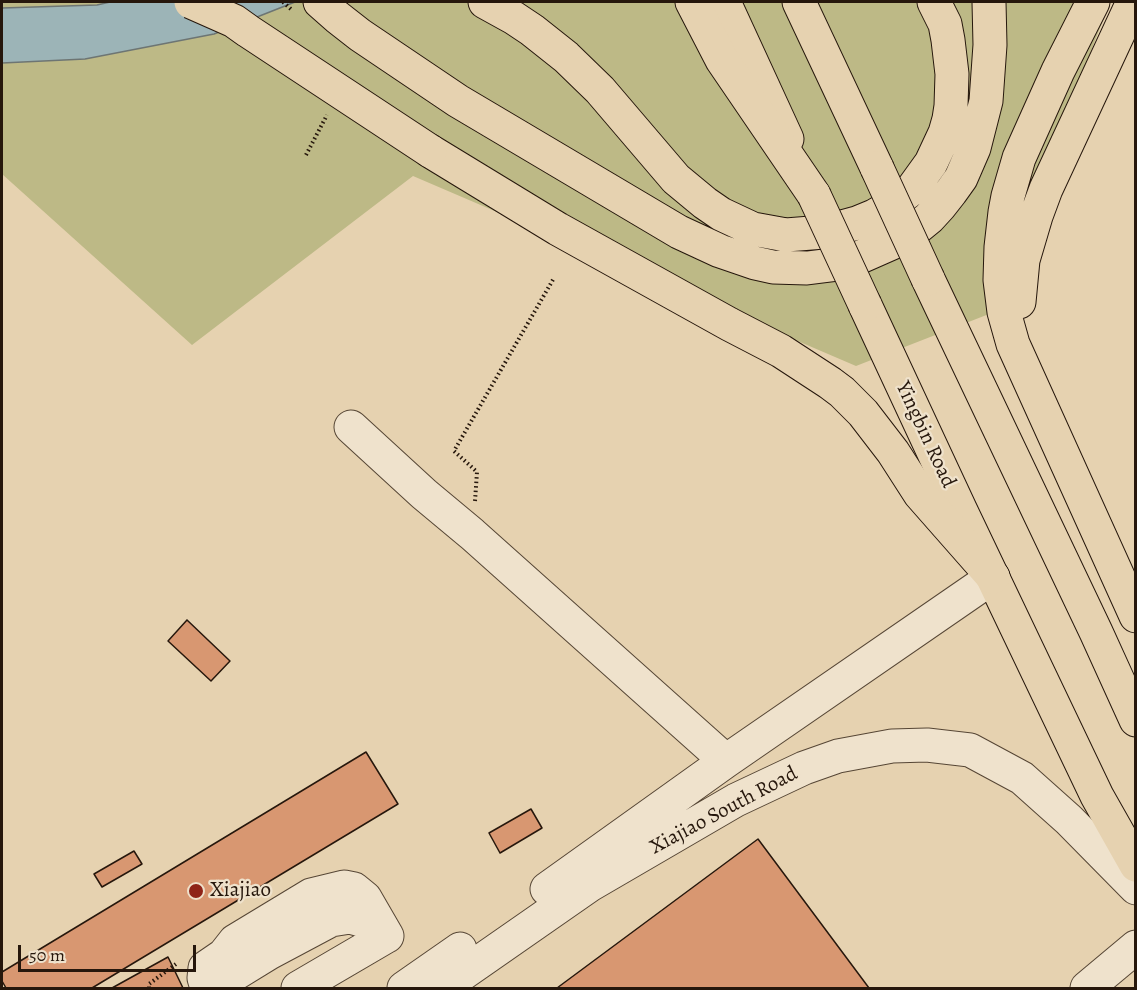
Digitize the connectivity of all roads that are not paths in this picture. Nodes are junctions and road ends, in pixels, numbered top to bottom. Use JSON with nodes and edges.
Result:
{"nodes":[{"id":1,"x":191,"y":2,"type":"edge"},
{"id":2,"x":320,"y":2,"type":"edge"},
{"id":3,"x":485,"y":2,"type":"edge"},
{"id":4,"x":692,"y":2,"type":"edge"},
{"id":5,"x":724,"y":2,"type":"edge"},
{"id":6,"x":799,"y":2,"type":"edge"},
{"id":7,"x":934,"y":2,"type":"edge"},
{"id":8,"x":989,"y":2,"type":"edge"},
{"id":9,"x":1093,"y":2,"type":"edge"},
{"id":10,"x":1133,"y":2,"type":"edge"},
{"id":11,"x":814,"y":195,"type":"junction"},
{"id":12,"x":1028,"y":378,"type":"junction"},
{"id":13,"x":351,"y":427,"type":"dead end"},
{"id":14,"x":993,"y":577,"type":"junction"},
{"id":15,"x":1136,"y":616,"type":"edge"},
{"id":16,"x":1136,"y":720,"type":"edge"},
{"id":17,"x":726,"y":761,"type":"junction"},
{"id":18,"x":1136,"y":865,"type":"edge"},
{"id":19,"x":1136,"y":888,"type":"edge"},
{"id":20,"x":1136,"y":947,"type":"edge"},
{"id":21,"x":209,"y":988,"type":"edge"},
{"id":22,"x":298,"y":988,"type":"edge"},
{"id":23,"x":404,"y":988,"type":"edge"},
{"id":24,"x":442,"y":988,"type":"edge"},
{"id":25,"x":1088,"y":988,"type":"edge"}],
"edges":[{"from":1,"to":14,"type":"main road","bridge":true},
{"from":2,"to":8,"type":"main road"},
{"from":3,"to":7,"type":"main road"},
{"from":4,"to":11,"type":"main road"},
{"from":5,"to":11,"type":"main road","name":"Yingbin Road"},
{"from":6,"to":16,"type":"main road","bridge":true},
{"from":9,"to":12,"type":"main road"},
{"from":10,"to":12,"type":"main road"},
{"from":11,"to":14,"type":"main road","name":"Yingbin Road","bridge":true},
{"from":12,"to":15,"type":"main road"},
{"from":13,"to":17,"type":"street"},
{"from":14,"to":17,"type":"street","name":"Xiajiao South Road"},
{"from":14,"to":18,"type":"main road","name":"Yingbin Road"},
{"from":17,"to":23,"type":"street","name":"Xiajiao South Road"},
{"from":19,"to":24,"type":"street","name":"Xiajiao South Road"},
{"from":20,"to":25,"type":"street"},
{"from":21,"to":22,"type":"street"}]}
